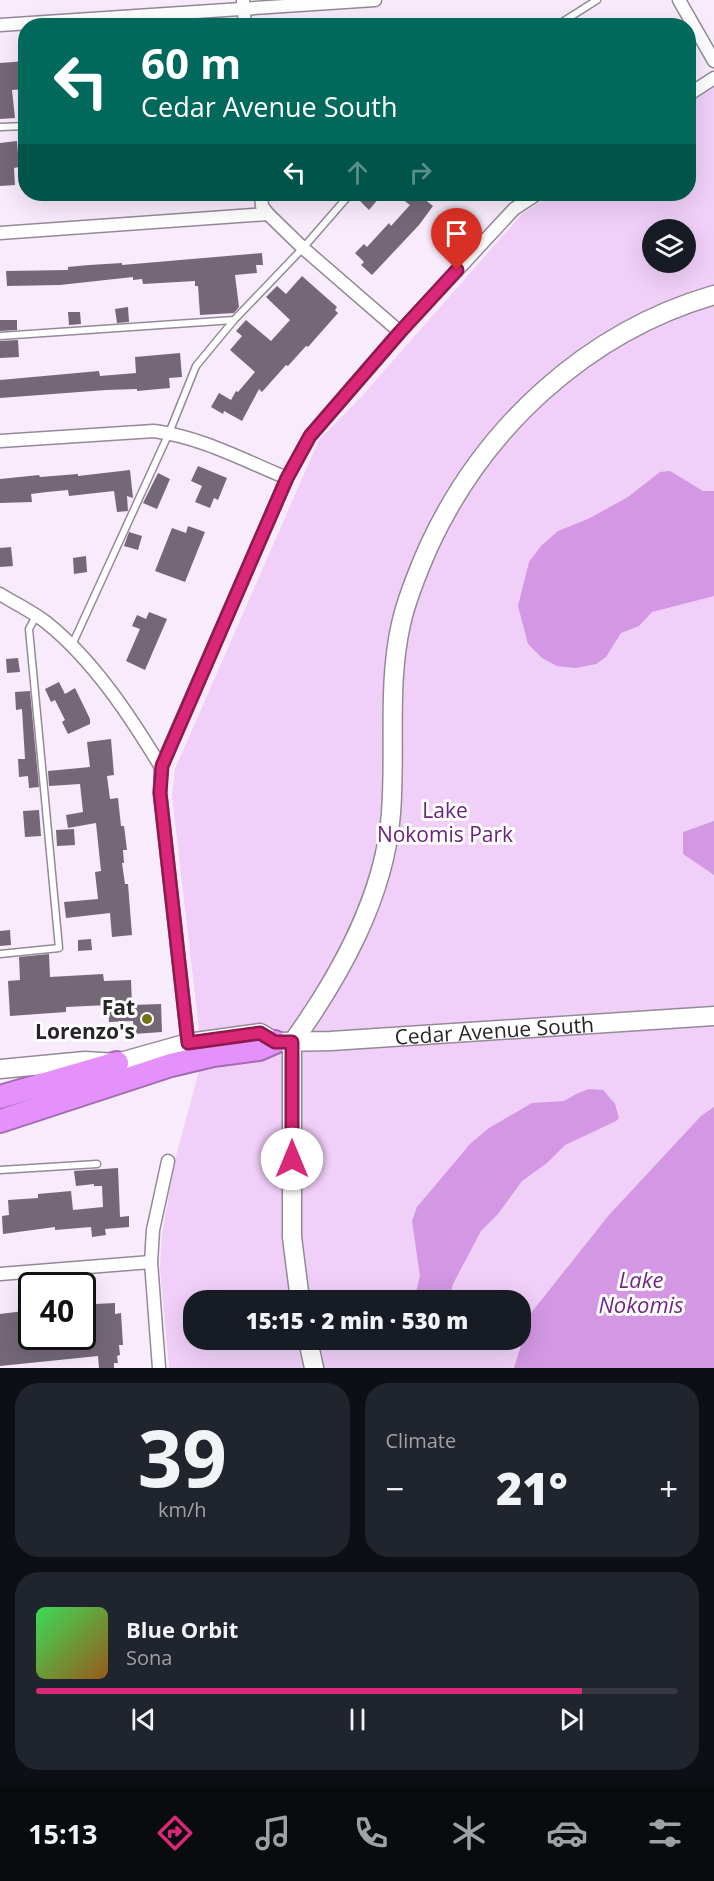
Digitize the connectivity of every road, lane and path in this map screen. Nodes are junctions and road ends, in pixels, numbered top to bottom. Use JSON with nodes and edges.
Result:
{"nodes":[{"id":1,"x":375,"y":0,"type":"edge"},
{"id":2,"x":597,"y":0,"type":"edge"},
{"id":3,"x":679,"y":0,"type":"edge"},
{"id":4,"x":243,"y":4,"type":"edge"},
{"id":5,"x":81,"y":18,"type":"edge"},
{"id":6,"x":569,"y":18,"type":"edge"},
{"id":7,"x":689,"y":18,"type":"edge"},
{"id":8,"x":18,"y":23,"type":"edge"},
{"id":9,"x":0,"y":25,"type":"edge"},
{"id":10,"x":696,"y":30,"type":"edge"},
{"id":11,"x":714,"y":61,"type":"edge"},
{"id":12,"x":714,"y":78,"type":"edge"},
{"id":13,"x":696,"y":90,"type":"edge"},
{"id":14,"x":18,"y":126,"type":"edge"},
{"id":15,"x":0,"y":127,"type":"edge"},
{"id":16,"x":262,"y":201,"type":"edge"},
{"id":17,"x":344,"y":201,"type":"edge"},
{"id":18,"x":526,"y":201,"type":"edge"},
{"id":19,"x":268,"y":214,"type":"junction"},
{"id":20,"x":0,"y":233,"type":"edge"},
{"id":21,"x":303,"y":248,"type":"junction"},
{"id":22,"x":714,"y":296,"type":"edge"},
{"id":23,"x":234,"y":320,"type":"junction"},
{"id":24,"x":400,"y":332,"type":"junction"},
{"id":25,"x":0,"y":336,"type":"edge"},
{"id":26,"x":169,"y":433,"type":"junction"},
{"id":27,"x":0,"y":441,"type":"edge"},
{"id":28,"x":287,"y":478,"type":"junction"},
{"id":29,"x":0,"y":594,"type":"edge"},
{"id":30,"x":36,"y":616,"type":"junction"},
{"id":31,"x":71,"y":647,"type":"junction"},
{"id":32,"x":162,"y":766,"type":"junction"},
{"id":33,"x":0,"y":954,"type":"edge"},
{"id":34,"x":714,"y":1016,"type":"edge"},
{"id":35,"x":283,"y":1042,"type":"junction"},
{"id":36,"x":188,"y":1043,"type":"junction"},
{"id":37,"x":117,"y":1063,"type":"junction"},
{"id":38,"x":0,"y":1069,"type":"edge"},
{"id":39,"x":0,"y":1097,"type":"edge"},
{"id":40,"x":0,"y":1121,"type":"edge"},
{"id":41,"x":168,"y":1161,"type":"dead end"},
{"id":42,"x":97,"y":1164,"type":"dead end"},
{"id":43,"x":0,"y":1170,"type":"edge"},
{"id":44,"x":151,"y":1262,"type":"junction"},
{"id":45,"x":0,"y":1274,"type":"edge"},
{"id":46,"x":299,"y":1290,"type":"edge"},
{"id":47,"x":310,"y":1350,"type":"edge"},
{"id":48,"x":159,"y":1368,"type":"edge"},
{"id":49,"x":314,"y":1368,"type":"edge"}],
"edges":[{"from":1,"to":4,"type":"street"},
{"from":2,"to":6,"type":"lane"},
{"from":3,"to":7,"type":"street"},
{"from":4,"to":5,"type":"street"},
{"from":8,"to":9,"type":"street"},
{"from":10,"to":11,"type":"street"},
{"from":12,"to":13,"type":"street"},
{"from":14,"to":15,"type":"lane"},
{"from":16,"to":19,"type":"street"},
{"from":17,"to":21,"type":"lane"},
{"from":18,"to":24,"type":"street"},
{"from":19,"to":20,"type":"street"},
{"from":19,"to":21,"type":"street"},
{"from":21,"to":23,"type":"lane"},
{"from":21,"to":24,"type":"street"},
{"from":22,"to":35,"type":"street"},
{"from":23,"to":25,"type":"lane"},
{"from":23,"to":26,"type":"lane"},
{"from":24,"to":28,"type":"street"},
{"from":26,"to":27,"type":"street"},
{"from":26,"to":28,"type":"street"},
{"from":26,"to":31,"type":"lane"},
{"from":28,"to":32,"type":"street"},
{"from":29,"to":30,"type":"street"},
{"from":30,"to":31,"type":"street"},
{"from":30,"to":33,"type":"lane"},
{"from":31,"to":32,"type":"street"},
{"from":32,"to":36,"type":"street"},
{"from":34,"to":35,"type":"street","name":"Cedar Avenue South"},
{"from":35,"to":36,"type":"street","name":"Cedar Avenue South"},
{"from":35,"to":40,"type":"highway","name":"Cedar Avenue South"},
{"from":35,"to":46,"type":"street"},
{"from":36,"to":37,"type":"street","name":"Cedar Avenue South"},
{"from":37,"to":38,"type":"street"},
{"from":37,"to":39,"type":"highway","name":"Cedar Avenue South"},
{"from":41,"to":44,"type":"street"},
{"from":42,"to":43,"type":"lane"},
{"from":44,"to":45,"type":"street"},
{"from":44,"to":48,"type":"street"},
{"from":47,"to":49,"type":"street"}]}
